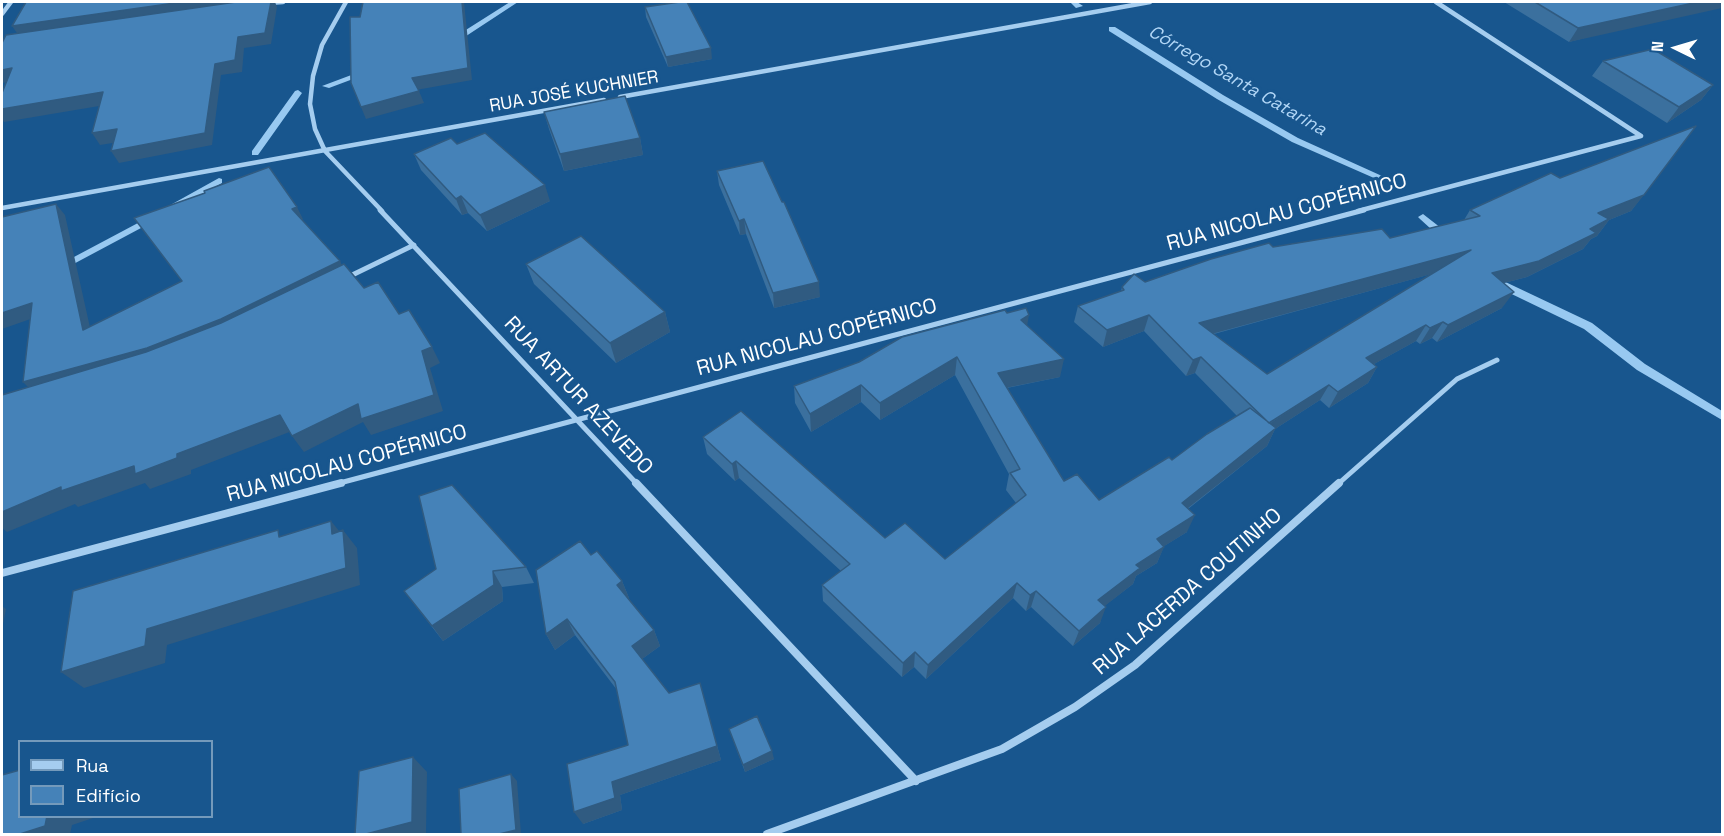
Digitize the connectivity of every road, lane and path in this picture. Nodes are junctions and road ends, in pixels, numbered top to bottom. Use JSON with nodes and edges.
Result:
{"nodes":[{"id":1,"x":11,"y":2,"type":"edge"},
{"id":2,"x":283,"y":2,"type":"edge"},
{"id":3,"x":346,"y":2,"type":"edge"},
{"id":4,"x":1150,"y":2,"type":"edge"},
{"id":5,"x":1436,"y":2,"type":"edge"},
{"id":6,"x":259,"y":5,"type":"edge"},
{"id":7,"x":2,"y":14,"type":"edge"},
{"id":8,"x":325,"y":151,"type":"junction"},
{"id":9,"x":2,"y":208,"type":"edge"},
{"id":10,"x":414,"y":245,"type":"junction"},
{"id":11,"x":339,"y":282,"type":"edge"},
{"id":12,"x":1497,"y":360,"type":"dead end"},
{"id":13,"x":578,"y":419,"type":"junction"},
{"id":14,"x":2,"y":573,"type":"edge"},
{"id":15,"x":916,"y":781,"type":"junction"},
{"id":16,"x":767,"y":834,"type":"edge"}],
"edges":[{"from":1,"to":7,"type":"street"},
{"from":2,"to":6,"type":"street"},
{"from":3,"to":8,"type":"street","name":"RUA ARTUR AZEVEDO"},
{"from":4,"to":8,"type":"street","name":"RUA JOSÉ KUCHNIER"},
{"from":5,"to":13,"type":"street","name":"RUA NICOLAU COPÉRNICO"},
{"from":8,"to":9,"type":"street","name":"RUA JOSÉ KUCHNIER"},
{"from":8,"to":10,"type":"street","name":"RUA ARTUR AZEVEDO"},
{"from":10,"to":11,"type":"street"},
{"from":10,"to":13,"type":"street","name":"RUA ARTUR AZEVEDO"},
{"from":12,"to":15,"type":"street","name":"RUA LACERDA COUTINHO"},
{"from":13,"to":14,"type":"street","name":"RUA NICOLAU COPÉRNICO"},
{"from":13,"to":15,"type":"street","name":"RUA ARTUR AZEVEDO"},
{"from":15,"to":16,"type":"street","name":"RUA LACERDA COUTINHO"}]}
